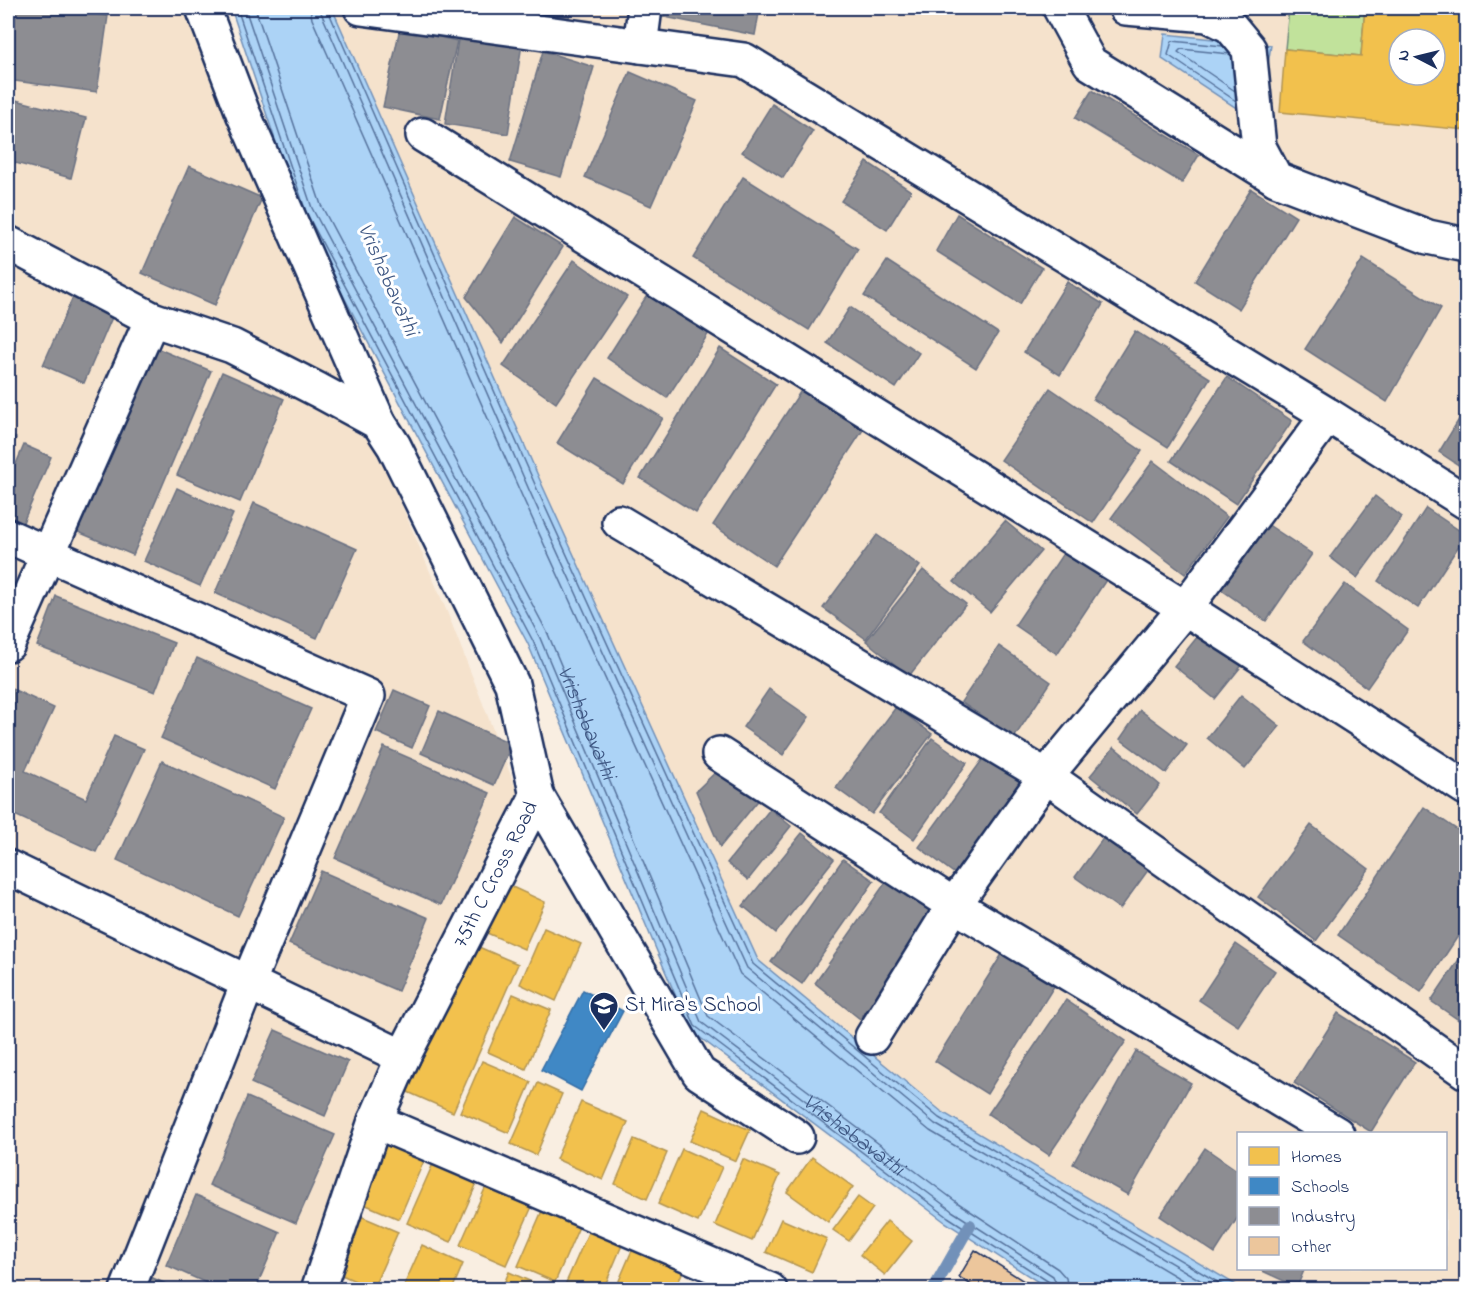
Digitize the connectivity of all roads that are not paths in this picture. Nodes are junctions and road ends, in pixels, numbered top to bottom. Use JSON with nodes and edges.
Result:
{"nodes":[{"id":1,"x":361,"y":8,"type":"edge"},
{"id":2,"x":645,"y":8,"type":"edge"},
{"id":3,"x":1060,"y":8,"type":"edge"},
{"id":4,"x":1126,"y":8,"type":"edge"},
{"id":5,"x":194,"y":10,"type":"edge"},
{"id":6,"x":500,"y":17,"type":"edge"},
{"id":7,"x":640,"y":46,"type":"junction"},
{"id":8,"x":423,"y":135,"type":"dead end"},
{"id":9,"x":1276,"y":179,"type":"junction"},
{"id":10,"x":8,"y":243,"type":"edge"},
{"id":11,"x":1467,"y":245,"type":"edge"},
{"id":12,"x":152,"y":319,"type":"junction"},
{"id":13,"x":1328,"y":415,"type":"junction"},
{"id":14,"x":379,"y":423,"type":"junction"},
{"id":15,"x":1467,"y":502,"type":"edge"},
{"id":16,"x":619,"y":522,"type":"dead end"},
{"id":17,"x":8,"y":536,"type":"edge"},
{"id":18,"x":48,"y":553,"type":"junction"},
{"id":19,"x":1185,"y":608,"type":"junction"},
{"id":20,"x":8,"y":644,"type":"edge"},
{"id":21,"x":718,"y":754,"type":"dead end"},
{"id":22,"x":1046,"y":776,"type":"junction"},
{"id":23,"x":1467,"y":788,"type":"edge"},
{"id":24,"x":537,"y":796,"type":"junction"},
{"id":25,"x":8,"y":867,"type":"edge"},
{"id":26,"x":954,"y":905,"type":"junction"},
{"id":27,"x":248,"y":983,"type":"junction"},
{"id":28,"x":872,"y":1037,"type":"dead end"},
{"id":29,"x":403,"y":1057,"type":"junction"},
{"id":30,"x":1467,"y":1072,"type":"edge"},
{"id":31,"x":375,"y":1121,"type":"junction"},
{"id":32,"x":1334,"y":1132,"type":"edge"},
{"id":33,"x":797,"y":1137,"type":"dead end"},
{"id":34,"x":127,"y":1290,"type":"edge"},
{"id":35,"x":318,"y":1290,"type":"edge"},
{"id":36,"x":770,"y":1290,"type":"edge"}],
"edges":[{"from":1,"to":6,"type":"street"},
{"from":2,"to":7,"type":"street"},
{"from":3,"to":9,"type":"street"},
{"from":4,"to":9,"type":"street"},
{"from":5,"to":14,"type":"street"},
{"from":6,"to":7,"type":"street"},
{"from":7,"to":13,"type":"street"},
{"from":8,"to":19,"type":"street"},
{"from":9,"to":11,"type":"street"},
{"from":10,"to":12,"type":"street"},
{"from":12,"to":14,"type":"street"},
{"from":12,"to":18,"type":"street"},
{"from":13,"to":15,"type":"street"},
{"from":13,"to":19,"type":"street"},
{"from":14,"to":24,"type":"street"},
{"from":16,"to":22,"type":"street"},
{"from":17,"to":18,"type":"street"},
{"from":18,"to":20,"type":"street"},
{"from":18,"to":27,"type":"street"},
{"from":19,"to":22,"type":"street"},
{"from":19,"to":23,"type":"street"},
{"from":21,"to":26,"type":"street"},
{"from":22,"to":26,"type":"street"},
{"from":22,"to":30,"type":"street"},
{"from":24,"to":29,"type":"street","name":"75th C Cross Road"},
{"from":24,"to":33,"type":"street","name":"75th C Cross Road"},
{"from":25,"to":27,"type":"street"},
{"from":26,"to":28,"type":"street"},
{"from":26,"to":32,"type":"street"},
{"from":27,"to":29,"type":"street"},
{"from":27,"to":34,"type":"street"},
{"from":29,"to":31,"type":"street","name":"75th C Cross Road"},
{"from":31,"to":35,"type":"street","name":"75th C Cross Road"},
{"from":31,"to":36,"type":"street"}]}
